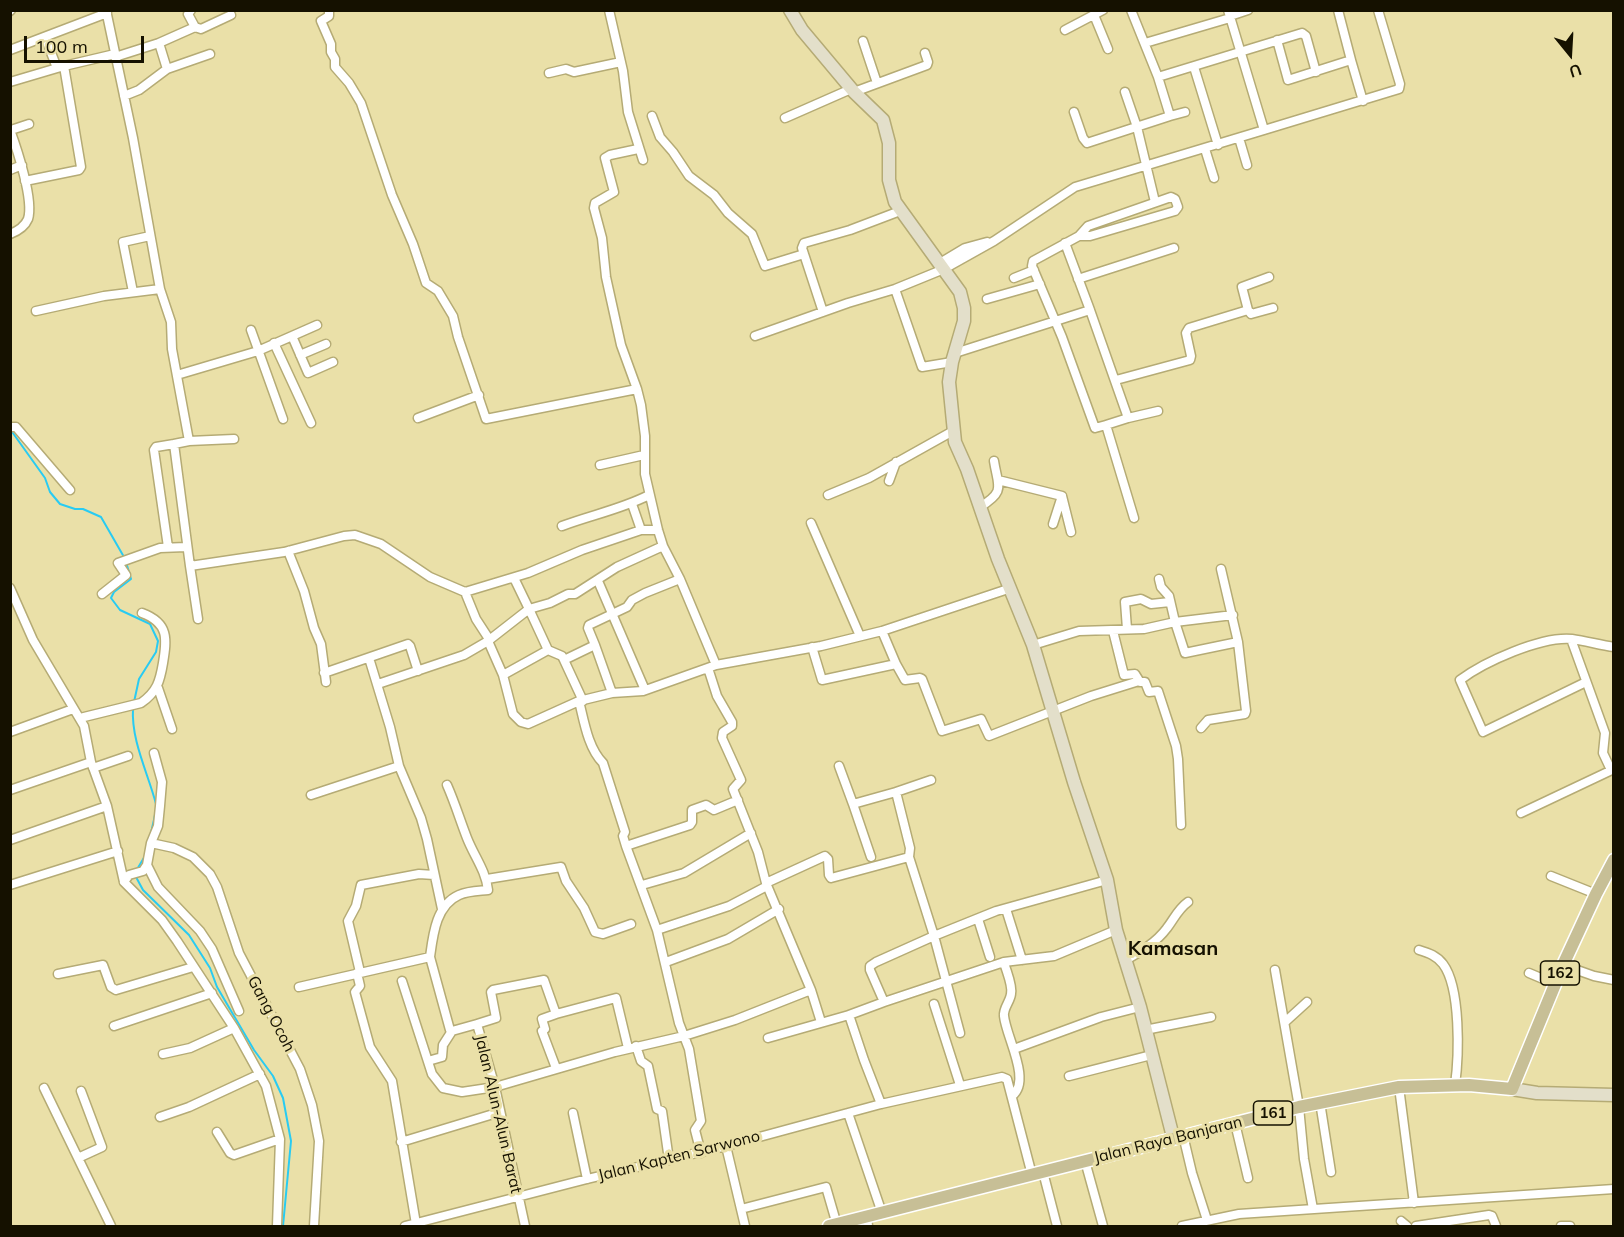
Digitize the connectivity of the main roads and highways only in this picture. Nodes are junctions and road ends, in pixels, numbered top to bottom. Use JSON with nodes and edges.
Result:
{"nodes":[{"id":1,"x":1614,"y":860,"type":"edge"},
{"id":2,"x":1512,"y":1089,"type":"joint"},
{"id":3,"x":868,"y":1222,"type":"edge"},
{"id":4,"x":833,"y":1226,"type":"edge"}],
"edges":[{"from":1,"to":2,"type":"main road","number":"162"},
{"from":2,"to":3,"type":"main road","name":"Jalan Raya Banjaran","number":"161"},
{"from":3,"to":4,"type":"main road","name":"Jalan Raya Banjaran","number":"161"}]}
